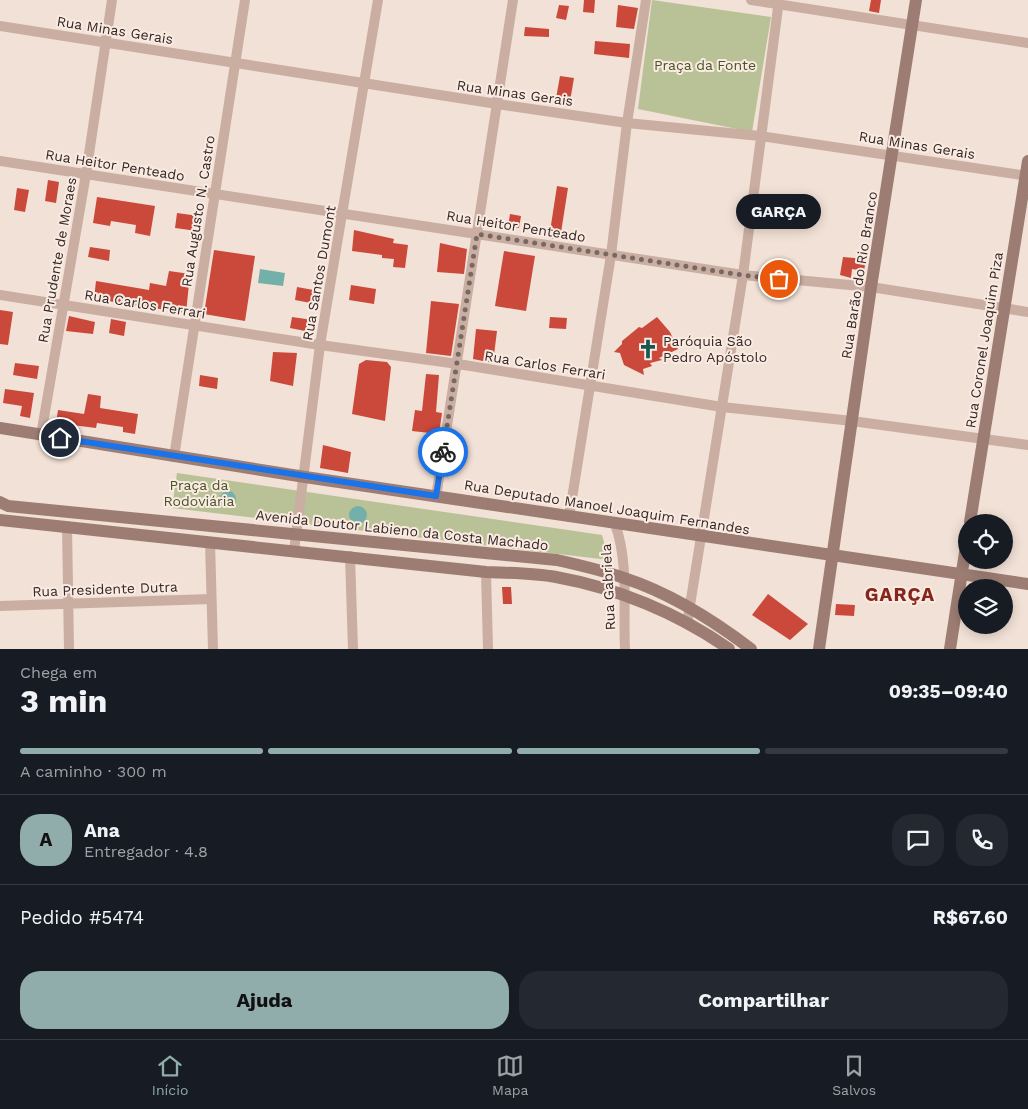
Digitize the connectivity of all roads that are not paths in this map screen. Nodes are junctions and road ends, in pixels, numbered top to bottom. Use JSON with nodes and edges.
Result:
{"nodes":[{"id":1,"x":112,"y":0,"type":"edge"},
{"id":2,"x":245,"y":0,"type":"edge"},
{"id":3,"x":378,"y":0,"type":"edge"},
{"id":4,"x":513,"y":0,"type":"edge"},
{"id":5,"x":646,"y":0,"type":"edge"},
{"id":6,"x":751,"y":0,"type":"edge"},
{"id":7,"x":916,"y":0,"type":"edge"},
{"id":8,"x":779,"y":1,"type":"edge"},
{"id":9,"x":912,"y":24,"type":"junction"},
{"id":10,"x":0,"y":26,"type":"edge"},
{"id":11,"x":105,"y":43,"type":"junction"},
{"id":12,"x":1028,"y":43,"type":"edge"},
{"id":13,"x":236,"y":64,"type":"junction"},
{"id":14,"x":365,"y":84,"type":"junction"},
{"id":15,"x":497,"y":104,"type":"junction"},
{"id":16,"x":627,"y":123,"type":"junction"},
{"id":17,"x":760,"y":136,"type":"junction"},
{"id":18,"x":892,"y":155,"type":"junction"},
{"id":19,"x":0,"y":161,"type":"edge"},
{"id":20,"x":1028,"y":161,"type":"edge"},
{"id":21,"x":86,"y":174,"type":"junction"},
{"id":22,"x":1027,"y":176,"type":"edge"},
{"id":23,"x":214,"y":194,"type":"junction"},
{"id":24,"x":343,"y":214,"type":"junction"},
{"id":25,"x":477,"y":234,"type":"junction"},
{"id":26,"x":611,"y":255,"type":"junction"},
{"id":27,"x":742,"y":275,"type":"junction"},
{"id":28,"x":872,"y":287,"type":"junction"},
{"id":29,"x":0,"y":296,"type":"edge"},
{"id":30,"x":64,"y":305,"type":"junction"},
{"id":31,"x":1004,"y":309,"type":"junction"},
{"id":32,"x":1028,"y":312,"type":"edge"},
{"id":33,"x":193,"y":326,"type":"junction"},
{"id":34,"x":320,"y":345,"type":"junction"},
{"id":35,"x":458,"y":364,"type":"junction"},
{"id":36,"x":589,"y":386,"type":"junction"},
{"id":37,"x":722,"y":407,"type":"junction"},
{"id":38,"x":852,"y":421,"type":"junction"},
{"id":39,"x":0,"y":428,"type":"edge"},
{"id":40,"x":38,"y":434,"type":"junction"},
{"id":41,"x":0,"y":436,"type":"edge"},
{"id":42,"x":983,"y":440,"type":"junction"},
{"id":43,"x":1028,"y":445,"type":"edge"},
{"id":44,"x":174,"y":457,"type":"junction"},
{"id":45,"x":305,"y":477,"type":"junction"},
{"id":46,"x":436,"y":496,"type":"junction"},
{"id":47,"x":0,"y":502,"type":"edge"},
{"id":48,"x":971,"y":514,"type":"edge"},
{"id":49,"x":569,"y":517,"type":"junction"},
{"id":50,"x":0,"y":520,"type":"edge"},
{"id":51,"x":615,"y":524,"type":"junction"},
{"id":52,"x":67,"y":526,"type":"junction"},
{"id":53,"x":296,"y":535,"type":"junction"},
{"id":54,"x":702,"y":537,"type":"junction"},
{"id":55,"x":210,"y":542,"type":"junction"},
{"id":56,"x":294,"y":551,"type":"junction"},
{"id":57,"x":834,"y":555,"type":"junction"},
{"id":58,"x":350,"y":556,"type":"junction"},
{"id":59,"x":963,"y":569,"type":"edge"},
{"id":60,"x":486,"y":572,"type":"junction"},
{"id":61,"x":962,"y":574,"type":"junction"},
{"id":62,"x":624,"y":578,"type":"junction"},
{"id":63,"x":1028,"y":584,"type":"edge"},
{"id":64,"x":623,"y":595,"type":"junction"},
{"id":65,"x":211,"y":599,"type":"junction"},
{"id":66,"x":68,"y":603,"type":"junction"},
{"id":67,"x":0,"y":606,"type":"edge"},
{"id":68,"x":691,"y":609,"type":"junction"},
{"id":69,"x":687,"y":624,"type":"junction"},
{"id":70,"x":69,"y":649,"type":"edge"},
{"id":71,"x":213,"y":649,"type":"edge"},
{"id":72,"x":353,"y":649,"type":"edge"},
{"id":73,"x":488,"y":649,"type":"edge"},
{"id":74,"x":625,"y":649,"type":"edge"},
{"id":75,"x":729,"y":649,"type":"edge"},
{"id":76,"x":751,"y":649,"type":"edge"},
{"id":77,"x":819,"y":649,"type":"edge"},
{"id":78,"x":950,"y":649,"type":"edge"}],
"edges":[{"from":1,"to":11,"type":"street","name":"Rua Prudente de Moraes"},
{"from":2,"to":13,"type":"street","name":"Rua Augusto N. Castro"},
{"from":3,"to":14,"type":"street","name":"Rua Santos Dumont"},
{"from":4,"to":15,"type":"street"},
{"from":5,"to":16,"type":"street"},
{"from":6,"to":8,"type":"street"},
{"from":7,"to":9,"type":"main road","name":"Rua Barão do Rio Branco"},
{"from":8,"to":9,"type":"street"},
{"from":8,"to":17,"type":"street"},
{"from":9,"to":12,"type":"street"},
{"from":9,"to":18,"type":"main road","name":"Rua Barão do Rio Branco"},
{"from":10,"to":11,"type":"street","name":"Rua Minas Gerais"},
{"from":11,"to":13,"type":"street","name":"Rua Minas Gerais"},
{"from":11,"to":21,"type":"street","name":"Rua Prudente de Moraes"},
{"from":13,"to":14,"type":"street","name":"Rua Minas Gerais"},
{"from":13,"to":23,"type":"street","name":"Rua Augusto N. Castro"},
{"from":14,"to":15,"type":"street","name":"Rua Minas Gerais"},
{"from":14,"to":24,"type":"street","name":"Rua Santos Dumont"},
{"from":15,"to":16,"type":"street","name":"Rua Minas Gerais"},
{"from":15,"to":25,"type":"street"},
{"from":16,"to":17,"type":"street","name":"Rua Minas Gerais"},
{"from":16,"to":26,"type":"street"},
{"from":17,"to":18,"type":"street","name":"Rua Minas Gerais"},
{"from":17,"to":27,"type":"street"},
{"from":18,"to":22,"type":"street","name":"Rua Minas Gerais"},
{"from":18,"to":28,"type":"main road","name":"Rua Barão do Rio Branco"},
{"from":19,"to":21,"type":"street","name":"Rua Heitor Penteado"},
{"from":20,"to":22,"type":"main road","name":"Rua Coronel Joaquim Piza"},
{"from":21,"to":23,"type":"street","name":"Rua Heitor Penteado"},
{"from":21,"to":30,"type":"street","name":"Rua Prudente de Moraes"},
{"from":22,"to":31,"type":"main road","name":"Rua Coronel Joaquim Piza"},
{"from":23,"to":24,"type":"street","name":"Rua Heitor Penteado"},
{"from":23,"to":33,"type":"street","name":"Rua Augusto N. Castro"},
{"from":24,"to":25,"type":"street","name":"Rua Heitor Penteado"},
{"from":24,"to":34,"type":"street","name":"Rua Santos Dumont"},
{"from":25,"to":26,"type":"street","name":"Rua Heitor Penteado"},
{"from":25,"to":35,"type":"street"},
{"from":26,"to":27,"type":"street","name":"Rua Heitor Penteado"},
{"from":26,"to":36,"type":"street"},
{"from":27,"to":28,"type":"street","name":"Rua Heitor Penteado"},
{"from":27,"to":37,"type":"street"},
{"from":28,"to":31,"type":"street","name":"Rua Heitor Penteado"},
{"from":28,"to":38,"type":"main road","name":"Rua Barão do Rio Branco"},
{"from":29,"to":30,"type":"street","name":"Rua Carlos Ferrari"},
{"from":30,"to":33,"type":"street","name":"Rua Carlos Ferrari"},
{"from":30,"to":40,"type":"street","name":"Rua Prudente de Moraes"},
{"from":31,"to":32,"type":"street","name":"Rua Heitor Penteado"},
{"from":31,"to":42,"type":"main road","name":"Rua Coronel Joaquim Piza"},
{"from":33,"to":34,"type":"street","name":"Rua Carlos Ferrari"},
{"from":33,"to":44,"type":"street","name":"Rua Augusto N. Castro"},
{"from":34,"to":35,"type":"street","name":"Rua Carlos Ferrari"},
{"from":34,"to":45,"type":"street","name":"Rua Santos Dumont"},
{"from":35,"to":36,"type":"street","name":"Rua Carlos Ferrari"},
{"from":35,"to":46,"type":"street"},
{"from":36,"to":37,"type":"street","name":"Rua Carlos Ferrari"},
{"from":36,"to":49,"type":"street"},
{"from":37,"to":38,"type":"street","name":"Rua Carlos Ferrari"},
{"from":37,"to":54,"type":"street"},
{"from":38,"to":42,"type":"street","name":"Rua Carlos Ferrari"},
{"from":38,"to":57,"type":"main road","name":"Rua Barão do Rio Branco"},
{"from":39,"to":40,"type":"main road","name":"Rua Deputado Manoel Joaquim Fernandes"},
{"from":40,"to":41,"type":"main road","name":"Rua Deputado Manoel Joaquim Fernandes"},
{"from":40,"to":44,"type":"main road","name":"Rua Deputado Manoel Joaquim Fernandes"},
{"from":42,"to":43,"type":"street","name":"Rua Carlos Ferrari"},
{"from":42,"to":48,"type":"main road","name":"Rua Coronel Joaquim Piza"},
{"from":44,"to":45,"type":"main road","name":"Rua Deputado Manoel Joaquim Fernandes"},
{"from":45,"to":46,"type":"main road","name":"Rua Deputado Manoel Joaquim Fernandes"},
{"from":45,"to":53,"type":"street","name":"Rua Santos Dumont"},
{"from":46,"to":49,"type":"main road","name":"Rua Deputado Manoel Joaquim Fernandes"},
{"from":47,"to":53,"type":"main road","name":"Avenida Doutor Labieno da Costa Machado"},
{"from":49,"to":51,"type":"main road","name":"Rua Deputado Manoel Joaquim Fernandes"},
{"from":50,"to":52,"type":"main road"},
{"from":51,"to":54,"type":"main road","name":"Rua Deputado Manoel Joaquim Fernandes"},
{"from":51,"to":62,"type":"street","name":"Rua Gabriela"},
{"from":52,"to":55,"type":"main road"},
{"from":52,"to":66,"type":"street"},
{"from":53,"to":56,"type":"street","name":"Rua Santos Dumont"},
{"from":53,"to":62,"type":"main road","name":"Avenida Doutor Labieno da Costa Machado"},
{"from":54,"to":57,"type":"main road","name":"Rua Deputado Manoel Joaquim Fernandes"},
{"from":54,"to":68,"type":"street"},
{"from":55,"to":56,"type":"main road"},
{"from":55,"to":65,"type":"street"},
{"from":56,"to":58,"type":"main road"},
{"from":57,"to":61,"type":"main road","name":"Rua Deputado Manoel Joaquim Fernandes"},
{"from":57,"to":77,"type":"main road","name":"Rua Barão do Rio Branco"},
{"from":58,"to":60,"type":"main road"},
{"from":58,"to":72,"type":"street"},
{"from":59,"to":61,"type":"main road"},
{"from":60,"to":64,"type":"main road"},
{"from":60,"to":73,"type":"street"},
{"from":61,"to":63,"type":"main road","name":"Rua Deputado Manoel Joaquim Fernandes"},
{"from":61,"to":78,"type":"main road"},
{"from":62,"to":64,"type":"street","name":"Rua Gabriela"},
{"from":62,"to":68,"type":"main road","name":"Avenida Doutor Labieno da Costa Machado"},
{"from":64,"to":69,"type":"main road"},
{"from":64,"to":74,"type":"street","name":"Rua Gabriela"},
{"from":65,"to":66,"type":"street","name":"Rua Presidente Dutra"},
{"from":65,"to":71,"type":"street"},
{"from":66,"to":67,"type":"street","name":"Rua Presidente Dutra"},
{"from":66,"to":70,"type":"street"},
{"from":68,"to":69,"type":"street"},
{"from":68,"to":76,"type":"main road","name":"Avenida Doutor Labieno da Costa Machado"},
{"from":69,"to":75,"type":"main road"}]}
